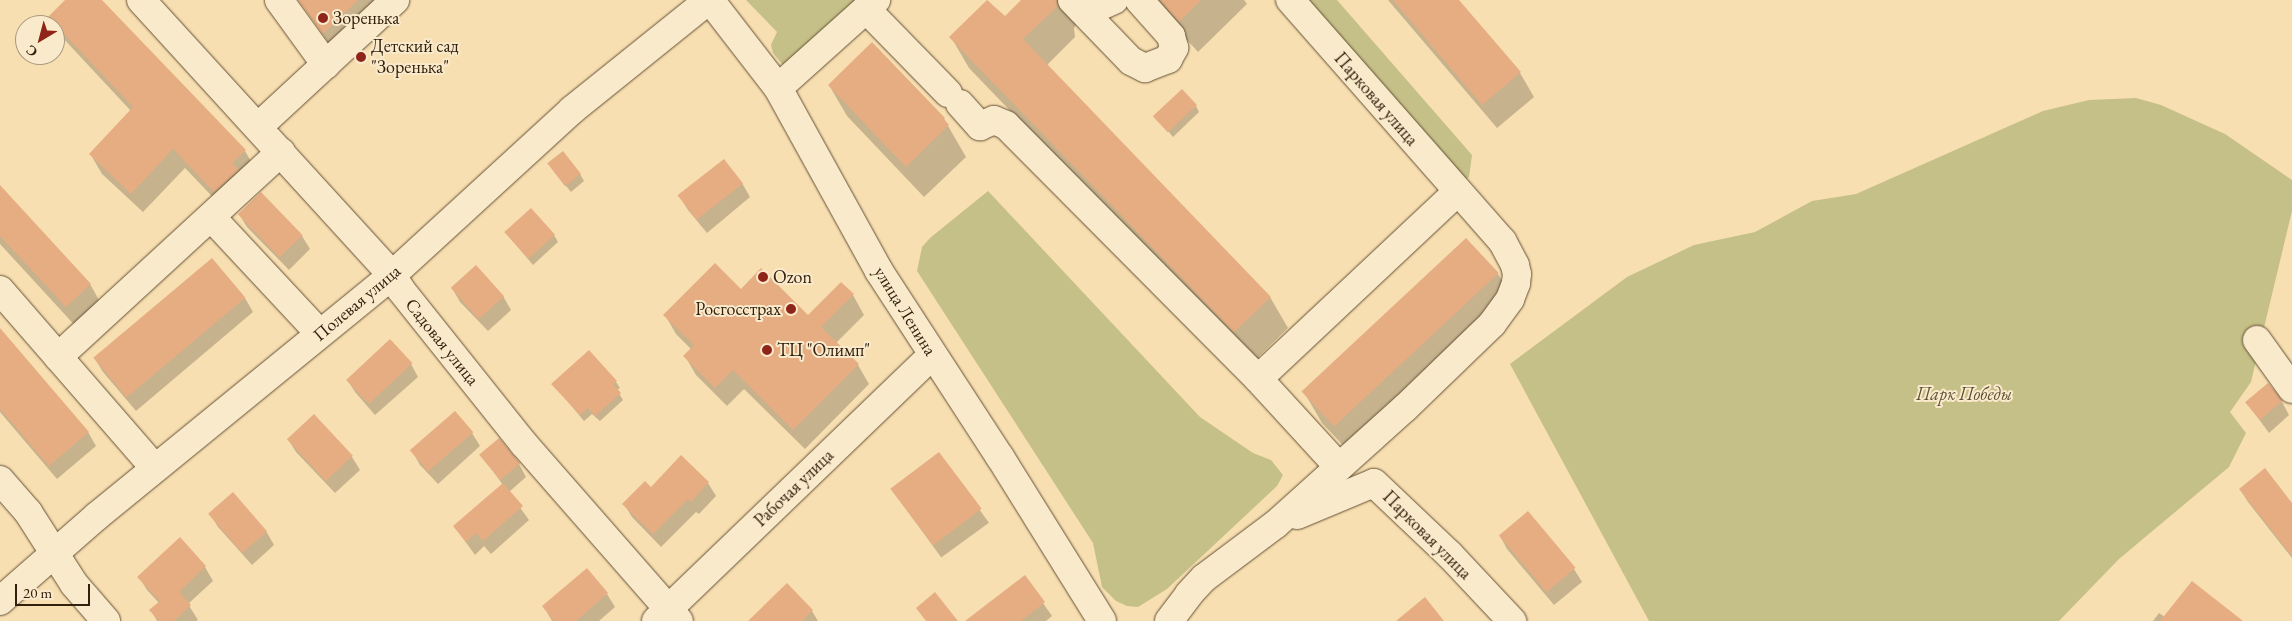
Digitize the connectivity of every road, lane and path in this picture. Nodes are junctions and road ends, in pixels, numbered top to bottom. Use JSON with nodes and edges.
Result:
{"nodes":[{"id":1,"x":142,"y":0,"type":"edge"},
{"id":2,"x":279,"y":0,"type":"edge"},
{"id":3,"x":395,"y":0,"type":"edge"},
{"id":4,"x":709,"y":0,"type":"edge"},
{"id":5,"x":1114,"y":0,"type":"edge"},
{"id":6,"x":1139,"y":0,"type":"edge"},
{"id":7,"x":1290,"y":0,"type":"edge"},
{"id":8,"x":872,"y":5,"type":"edge"},
{"id":9,"x":1077,"y":5,"type":"edge"},
{"id":10,"x":326,"y":65,"type":"junction"},
{"id":11,"x":778,"y":88,"type":"junction"},
{"id":12,"x":258,"y":127,"type":"junction"},
{"id":13,"x":281,"y":152,"type":"junction"},
{"id":14,"x":1460,"y":195,"type":"junction"},
{"id":15,"x":212,"y":218,"type":"junction"},
{"id":16,"x":392,"y":275,"type":"junction"},
{"id":17,"x":0,"y":290,"type":"edge"},
{"id":18,"x":320,"y":334,"type":"junction"},
{"id":19,"x":2257,"y":340,"type":"dead end"},
{"id":20,"x":932,"y":355,"type":"junction"},
{"id":21,"x":58,"y":357,"type":"junction"},
{"id":22,"x":1258,"y":379,"type":"junction"},
{"id":23,"x":2292,"y":389,"type":"edge"},
{"id":24,"x":1339,"y":467,"type":"junction"},
{"id":25,"x":155,"y":468,"type":"junction"},
{"id":26,"x":0,"y":480,"type":"edge"},
{"id":27,"x":1276,"y":524,"type":"junction"},
{"id":28,"x":53,"y":555,"type":"junction"},
{"id":29,"x":0,"y":601,"type":"edge"},
{"id":30,"x":668,"y":617,"type":"edge"},
{"id":31,"x":106,"y":621,"type":"edge"},
{"id":32,"x":1102,"y":621,"type":"edge"},
{"id":33,"x":1170,"y":621,"type":"edge"},
{"id":34,"x":1512,"y":621,"type":"edge"}],
"edges":[{"from":1,"to":12,"type":"street","name":"Садовая улица"},
{"from":2,"to":10,"type":"street"},
{"from":3,"to":10,"type":"street"},
{"from":4,"to":11,"type":"street","name":"улица Ленина"},
{"from":4,"to":16,"type":"street","name":"Полевая улица"},
{"from":5,"to":9,"type":"street"},
{"from":6,"to":9,"type":"street"},
{"from":7,"to":14,"type":"street","name":"Парковая улица"},
{"from":8,"to":11,"type":"street"},
{"from":8,"to":22,"type":"street"},
{"from":10,"to":12,"type":"street"},
{"from":11,"to":20,"type":"street","name":"улица Ленина"},
{"from":12,"to":13,"type":"street","name":"Садовая улица"},
{"from":13,"to":15,"type":"street"},
{"from":13,"to":16,"type":"street","name":"Садовая улица"},
{"from":14,"to":22,"type":"street"},
{"from":14,"to":24,"type":"street","name":"Парковая улица"},
{"from":15,"to":18,"type":"street"},
{"from":15,"to":21,"type":"street"},
{"from":16,"to":18,"type":"street","name":"Полевая улица"},
{"from":16,"to":30,"type":"street","name":"Садовая улица"},
{"from":17,"to":21,"type":"street"},
{"from":18,"to":25,"type":"street","name":"Полевая улица"},
{"from":19,"to":23,"type":"street"},
{"from":20,"to":30,"type":"street","name":"Рабочая улица"},
{"from":20,"to":32,"type":"street","name":"улица Ленина"},
{"from":21,"to":25,"type":"street"},
{"from":22,"to":24,"type":"street"},
{"from":24,"to":27,"type":"street"},
{"from":25,"to":28,"type":"street","name":"Полевая улица"},
{"from":26,"to":28,"type":"street"},
{"from":27,"to":33,"type":"street"},
{"from":27,"to":34,"type":"street","name":"Парковая улица"},
{"from":28,"to":29,"type":"street","name":"Полевая улица"},
{"from":28,"to":31,"type":"street"}]}
